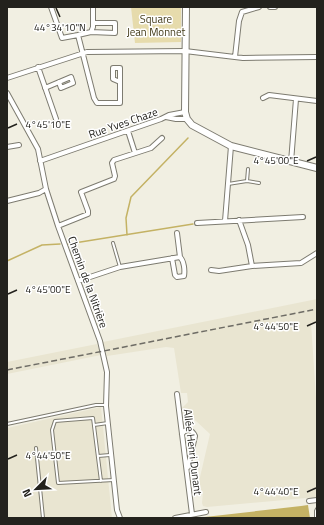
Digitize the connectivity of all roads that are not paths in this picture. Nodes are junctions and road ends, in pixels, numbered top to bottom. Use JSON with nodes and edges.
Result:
{"nodes":[{"id":1,"x":51,"y":7,"type":"edge"},
{"id":2,"x":93,"y":7,"type":"edge"},
{"id":3,"x":186,"y":7,"type":"edge"},
{"id":4,"x":259,"y":7,"type":"edge"},
{"id":5,"x":270,"y":7,"type":"edge"},
{"id":6,"x":276,"y":7,"type":"edge"},
{"id":7,"x":94,"y":23,"type":"junction"},
{"id":8,"x":91,"y":32,"type":"junction"},
{"id":9,"x":78,"y":35,"type":"junction"},
{"id":10,"x":185,"y":51,"type":"junction"},
{"id":11,"x":84,"y":52,"type":"junction"},
{"id":12,"x":234,"y":57,"type":"junction"},
{"id":13,"x":317,"y":57,"type":"edge"},
{"id":14,"x":38,"y":67,"type":"junction"},
{"id":15,"x":7,"y":78,"type":"edge"},
{"id":16,"x":59,"y":82,"type":"dead end"},
{"id":17,"x":120,"y":82,"type":"dead end"},
{"id":18,"x":44,"y":88,"type":"junction"},
{"id":19,"x":8,"y":95,"type":"edge"},
{"id":20,"x":263,"y":98,"type":"dead end"},
{"id":21,"x":296,"y":98,"type":"junction"},
{"id":22,"x":317,"y":101,"type":"edge"},
{"id":23,"x":186,"y":115,"type":"junction"},
{"id":24,"x":166,"y":117,"type":"junction"},
{"id":25,"x":56,"y":119,"type":"dead end"},
{"id":26,"x":128,"y":131,"type":"junction"},
{"id":27,"x":162,"y":138,"type":"dead end"},
{"id":28,"x":19,"y":145,"type":"dead end"},
{"id":29,"x":231,"y":146,"type":"junction"},
{"id":30,"x":7,"y":147,"type":"edge"},
{"id":31,"x":135,"y":153,"type":"junction"},
{"id":32,"x":40,"y":161,"type":"junction"},
{"id":33,"x":291,"y":162,"type":"junction"},
{"id":34,"x":317,"y":168,"type":"edge"},
{"id":35,"x":248,"y":169,"type":"dead end"},
{"id":36,"x":247,"y":181,"type":"junction"},
{"id":37,"x":259,"y":183,"type":"dead end"},
{"id":38,"x":228,"y":184,"type":"junction"},
{"id":39,"x":46,"y":189,"type":"junction"},
{"id":40,"x":7,"y":201,"type":"edge"},
{"id":41,"x":303,"y":217,"type":"dead end"},
{"id":42,"x":239,"y":220,"type":"junction"},
{"id":43,"x":225,"y":221,"type":"junction"},
{"id":44,"x":197,"y":223,"type":"dead end"},
{"id":45,"x":58,"y":226,"type":"junction"},
{"id":46,"x":177,"y":233,"type":"dead end"},
{"id":47,"x":113,"y":243,"type":"dead end"},
{"id":48,"x":317,"y":253,"type":"edge"},
{"id":49,"x":180,"y":257,"type":"junction"},
{"id":50,"x":172,"y":258,"type":"junction"},
{"id":51,"x":252,"y":266,"type":"junction"},
{"id":52,"x":120,"y":267,"type":"junction"},
{"id":53,"x":211,"y":270,"type":"dead end"},
{"id":54,"x":78,"y":281,"type":"junction"},
{"id":55,"x":177,"y":394,"type":"dead end"},
{"id":56,"x":106,"y":405,"type":"junction"},
{"id":57,"x":108,"y":423,"type":"junction"},
{"id":58,"x":7,"y":424,"type":"edge"},
{"id":59,"x":94,"y":425,"type":"junction"},
{"id":60,"x":182,"y":434,"type":"junction"},
{"id":61,"x":36,"y":448,"type":"dead end"},
{"id":62,"x":111,"y":455,"type":"junction"},
{"id":63,"x":98,"y":456,"type":"junction"},
{"id":64,"x":187,"y":470,"type":"junction"},
{"id":65,"x":101,"y":480,"type":"junction"},
{"id":66,"x":114,"y":480,"type":"junction"},
{"id":67,"x":317,"y":500,"type":"edge"},
{"id":68,"x":309,"y":501,"type":"dead end"},
{"id":69,"x":317,"y":509,"type":"edge"},
{"id":70,"x":117,"y":510,"type":"junction"},
{"id":71,"x":206,"y":512,"type":"dead end"},
{"id":72,"x":192,"y":514,"type":"junction"},
{"id":73,"x":43,"y":518,"type":"edge"},
{"id":74,"x":116,"y":518,"type":"edge"},
{"id":75,"x":120,"y":518,"type":"edge"},
{"id":76,"x":175,"y":518,"type":"edge"},
{"id":77,"x":316,"y":518,"type":"edge"}],
"edges":[{"from":1,"to":9,"type":"street"},
{"from":2,"to":7,"type":"street"},
{"from":3,"to":10,"type":"street"},
{"from":4,"to":12,"type":"street"},
{"from":5,"to":6,"type":"street"},
{"from":7,"to":8,"type":"street"},
{"from":7,"to":8,"type":"street"},
{"from":8,"to":9,"type":"street"},
{"from":9,"to":11,"type":"street"},
{"from":10,"to":11,"type":"street"},
{"from":10,"to":12,"type":"street"},
{"from":10,"to":23,"type":"street"},
{"from":11,"to":14,"type":"street"},
{"from":11,"to":17,"type":"street"},
{"from":12,"to":13,"type":"street"},
{"from":14,"to":15,"type":"street"},
{"from":14,"to":18,"type":"street"},
{"from":16,"to":18,"type":"street"},
{"from":18,"to":25,"type":"street"},
{"from":19,"to":32,"type":"street","name":"Chemin de la Nitrière"},
{"from":20,"to":21,"type":"street"},
{"from":21,"to":22,"type":"street"},
{"from":21,"to":33,"type":"street"},
{"from":23,"to":24,"type":"street","name":"Rue Yves Chaze"},
{"from":23,"to":24,"type":"street","name":"Rue Yves Chaze"},
{"from":23,"to":29,"type":"street"},
{"from":24,"to":26,"type":"street","name":"Rue Yves Chaze"},
{"from":26,"to":31,"type":"street"},
{"from":26,"to":32,"type":"street","name":"Rue Yves Chaze"},
{"from":27,"to":31,"type":"street"},
{"from":28,"to":30,"type":"street"},
{"from":29,"to":33,"type":"street"},
{"from":29,"to":38,"type":"street"},
{"from":31,"to":45,"type":"street"},
{"from":32,"to":39,"type":"street","name":"Chemin de la Nitrière"},
{"from":33,"to":34,"type":"street"},
{"from":35,"to":36,"type":"lane"},
{"from":36,"to":37,"type":"lane"},
{"from":36,"to":38,"type":"lane"},
{"from":38,"to":43,"type":"street"},
{"from":39,"to":40,"type":"street"},
{"from":39,"to":45,"type":"street","name":"Chemin de la Nitrière"},
{"from":41,"to":42,"type":"street"},
{"from":42,"to":43,"type":"street"},
{"from":42,"to":51,"type":"street"},
{"from":43,"to":44,"type":"street"},
{"from":45,"to":54,"type":"street","name":"Chemin de la Nitrière"},
{"from":46,"to":49,"type":"street"},
{"from":47,"to":52,"type":"lane"},
{"from":48,"to":51,"type":"street"},
{"from":49,"to":50,"type":"street"},
{"from":49,"to":50,"type":"street"},
{"from":50,"to":52,"type":"street"},
{"from":51,"to":53,"type":"street"},
{"from":52,"to":54,"type":"street"},
{"from":54,"to":56,"type":"street","name":"Chemin de la Nitrière"},
{"from":55,"to":60,"type":"street","name":"Allée Henri Dunant"},
{"from":56,"to":57,"type":"street","name":"Chemin de la Nitrière"},
{"from":56,"to":58,"type":"lane"},
{"from":57,"to":59,"type":"lane"},
{"from":57,"to":62,"type":"street","name":"Chemin de la Nitrière"},
{"from":59,"to":63,"type":"lane"},
{"from":59,"to":65,"type":"lane"},
{"from":60,"to":64,"type":"street","name":"Allée Henri Dunant"},
{"from":60,"to":64,"type":"street"},
{"from":61,"to":73,"type":"lane"},
{"from":62,"to":63,"type":"lane"},
{"from":62,"to":66,"type":"street","name":"Chemin de la Nitrière"},
{"from":63,"to":65,"type":"lane"},
{"from":64,"to":72,"type":"street","name":"Allée Henri Dunant"},
{"from":65,"to":66,"type":"lane"},
{"from":66,"to":70,"type":"street","name":"Chemin de la Nitrière"},
{"from":67,"to":68,"type":"street"},
{"from":69,"to":77,"type":"lane"},
{"from":70,"to":74,"type":"street","name":"Chemin de la Nitrière"},
{"from":70,"to":75,"type":"street","name":"Chemin de la Nitrière"},
{"from":71,"to":72,"type":"street"},
{"from":72,"to":76,"type":"street"}]}
